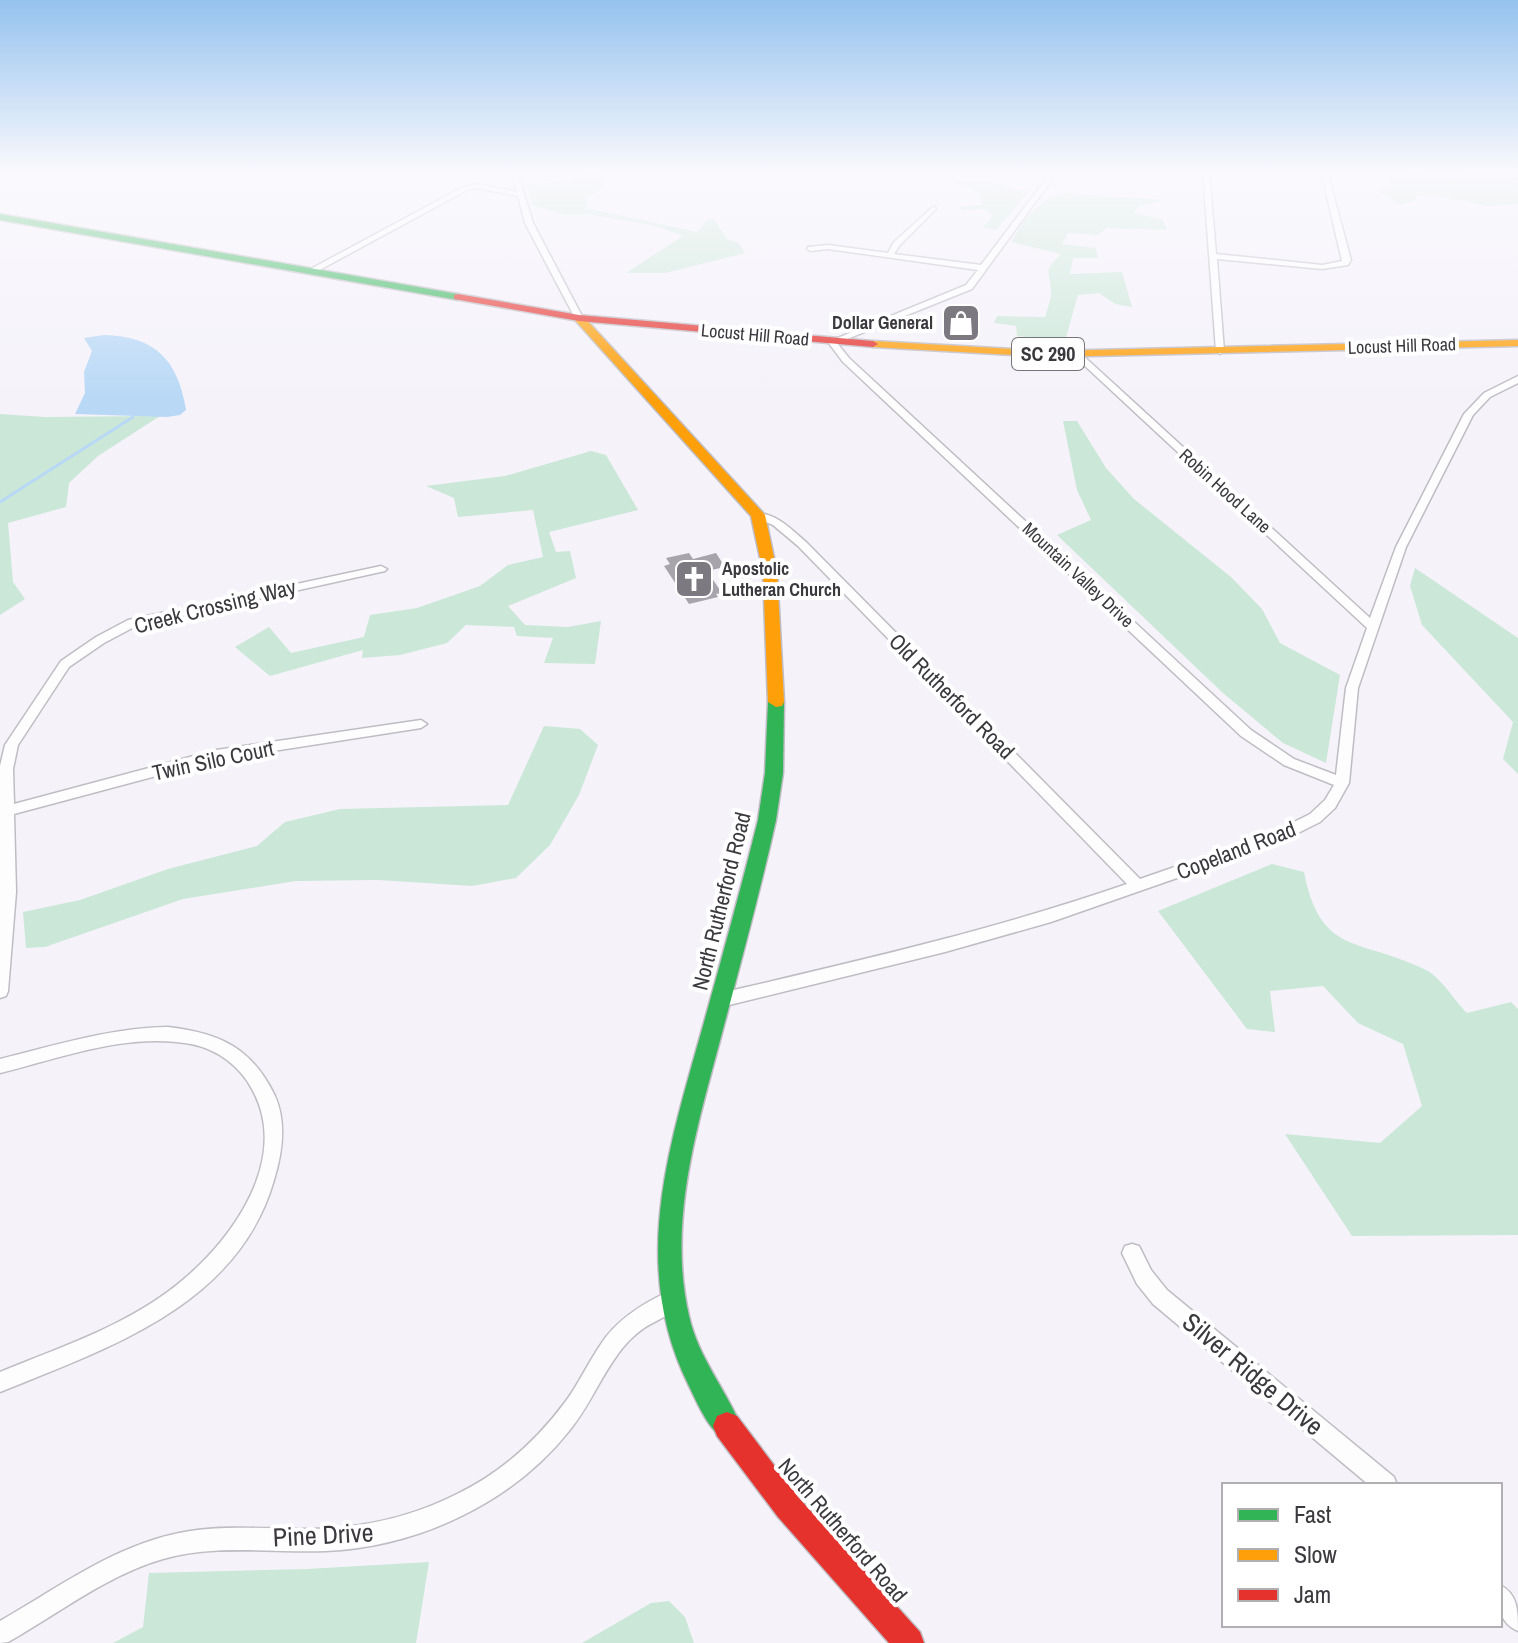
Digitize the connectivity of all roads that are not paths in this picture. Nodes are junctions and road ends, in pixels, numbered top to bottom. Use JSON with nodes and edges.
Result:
{"nodes":[{"id":1,"x":177,"y":248,"type":"edge"},
{"id":2,"x":354,"y":248,"type":"edge"},
{"id":3,"x":542,"y":248,"type":"edge"},
{"id":4,"x":822,"y":248,"type":"edge"},
{"id":5,"x":833,"y":248,"type":"edge"},
{"id":6,"x":895,"y":248,"type":"edge"},
{"id":7,"x":998,"y":248,"type":"edge"},
{"id":8,"x":1211,"y":248,"type":"edge"},
{"id":9,"x":1344,"y":248,"type":"edge"},
{"id":10,"x":811,"y":249,"type":"dead end"},
{"id":11,"x":890,"y":255,"type":"junction"},
{"id":12,"x":1212,"y":256,"type":"junction"},
{"id":13,"x":983,"y":268,"type":"junction"},
{"id":14,"x":311,"y":271,"type":"junction"},
{"id":15,"x":579,"y":318,"type":"junction"},
{"id":16,"x":832,"y":342,"type":"junction"},
{"id":17,"x":1518,"y":343,"type":"edge"},
{"id":18,"x":1220,"y":351,"type":"junction"},
{"id":19,"x":1075,"y":353,"type":"junction"},
{"id":20,"x":1518,"y":379,"type":"edge"},
{"id":21,"x":758,"y":515,"type":"junction"},
{"id":22,"x":381,"y":569,"type":"dead end"},
{"id":23,"x":1374,"y":628,"type":"junction"},
{"id":24,"x":421,"y":724,"type":"dead end"},
{"id":25,"x":1342,"y":783,"type":"junction"},
{"id":26,"x":7,"y":811,"type":"junction"},
{"id":27,"x":1139,"y":887,"type":"junction"},
{"id":28,"x":0,"y":991,"type":"edge"},
{"id":29,"x":721,"y":1000,"type":"junction"},
{"id":30,"x":0,"y":1066,"type":"edge"},
{"id":31,"x":1132,"y":1253,"type":"dead end"},
{"id":32,"x":672,"y":1300,"type":"junction"},
{"id":33,"x":0,"y":1382,"type":"edge"},
{"id":34,"x":1384,"y":1483,"type":"edge"},
{"id":35,"x":1502,"y":1599,"type":"edge"},
{"id":36,"x":1518,"y":1619,"type":"edge"},
{"id":37,"x":0,"y":1634,"type":"edge"},
{"id":38,"x":909,"y":1643,"type":"edge"}],
"edges":[{"from":1,"to":14,"type":"main road","name":"Locust Hill Road","number":"SC 290"},
{"from":2,"to":14,"type":"street"},
{"from":3,"to":15,"type":"street","name":"North Rutherford Road"},
{"from":4,"to":10,"type":"street"},
{"from":5,"to":11,"type":"street"},
{"from":6,"to":11,"type":"street"},
{"from":7,"to":13,"type":"street"},
{"from":8,"to":12,"type":"street"},
{"from":9,"to":12,"type":"street"},
{"from":11,"to":13,"type":"street"},
{"from":12,"to":18,"type":"street"},
{"from":13,"to":16,"type":"street"},
{"from":14,"to":15,"type":"main road","name":"Locust Hill Road","number":"SC 290"},
{"from":15,"to":16,"type":"main road","name":"Locust Hill Road","number":"SC 290"},
{"from":15,"to":21,"type":"main road","name":"North Rutherford Road"},
{"from":16,"to":19,"type":"main road","name":"Locust Hill Road","number":"SC 290"},
{"from":16,"to":25,"type":"street","name":"Mountain Valley Drive"},
{"from":17,"to":18,"type":"main road","name":"Locust Hill Road","number":"SC 290"},
{"from":18,"to":19,"type":"main road","name":"Locust Hill Road","number":"SC 290"},
{"from":19,"to":23,"type":"street","name":"Robin Hood Lane"},
{"from":20,"to":23,"type":"street"},
{"from":21,"to":27,"type":"street","name":"Old Rutherford Road"},
{"from":21,"to":29,"type":"main road","name":"North Rutherford Road"},
{"from":22,"to":26,"type":"street","name":"Creek Crossing Way"},
{"from":23,"to":25,"type":"street"},
{"from":24,"to":26,"type":"street","name":"Twin Silo Court"},
{"from":25,"to":27,"type":"street","name":"Copeland Road"},
{"from":26,"to":28,"type":"street","name":"Creek Crossing Way"},
{"from":27,"to":29,"type":"street","name":"Copeland Road"},
{"from":29,"to":32,"type":"main road","name":"North Rutherford Road"},
{"from":30,"to":33,"type":"street"},
{"from":31,"to":34,"type":"street","name":"Silver Ridge Drive"},
{"from":32,"to":37,"type":"street","name":"Pine Drive"},
{"from":32,"to":38,"type":"main road","name":"North Rutherford Road"},
{"from":35,"to":36,"type":"street"}]}
